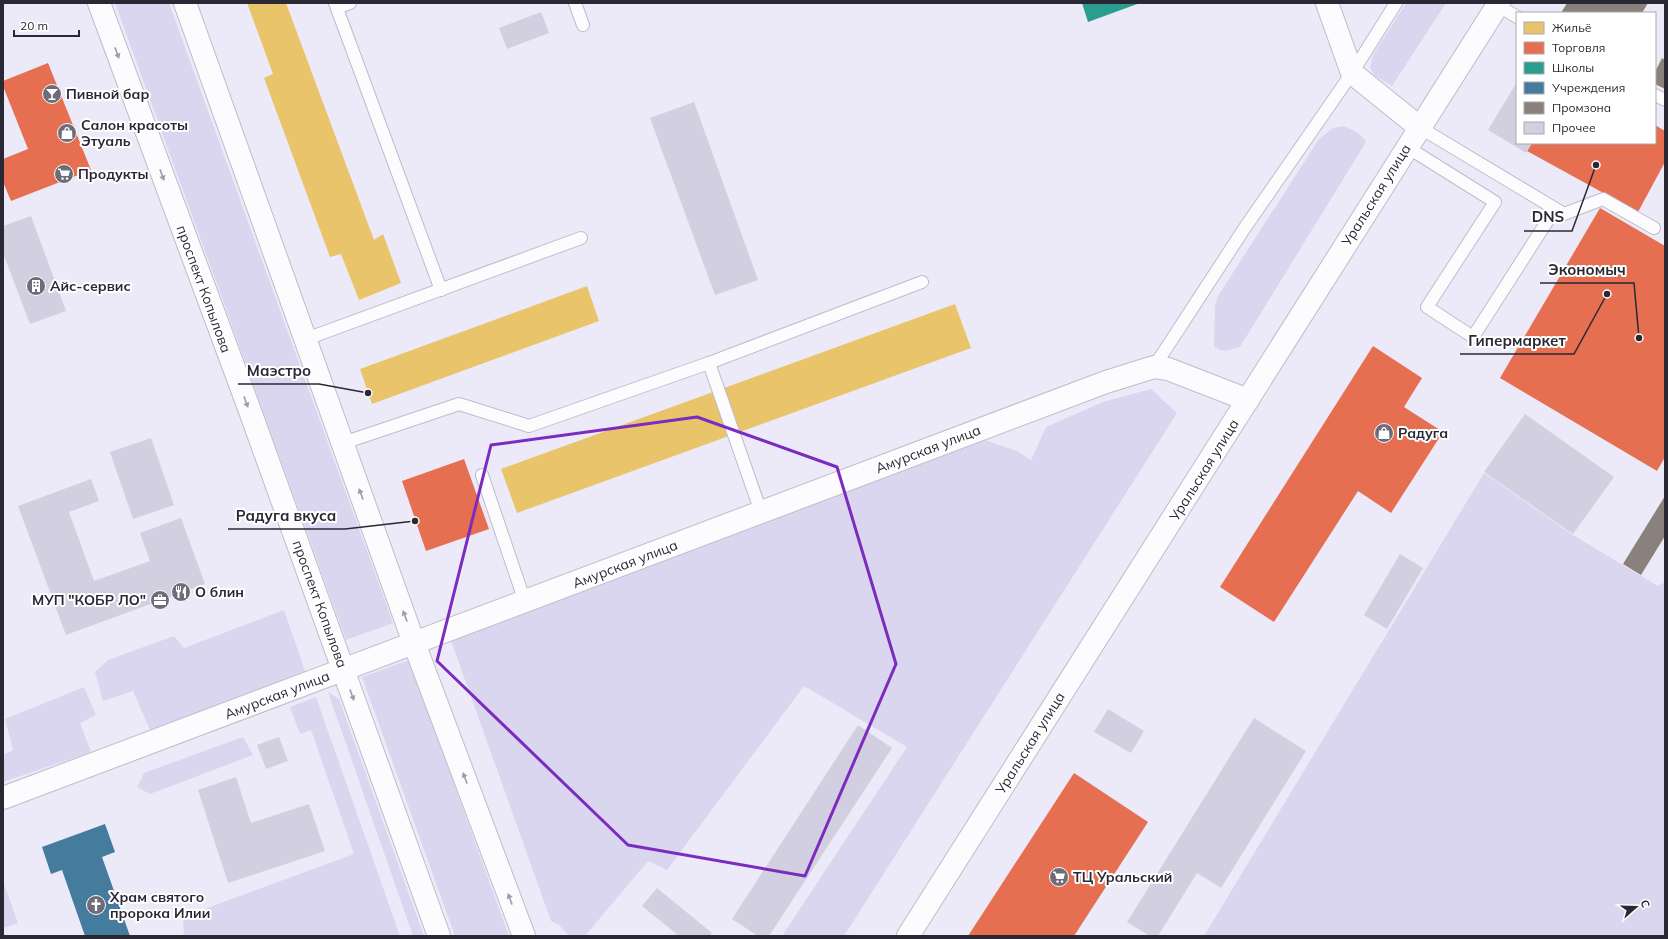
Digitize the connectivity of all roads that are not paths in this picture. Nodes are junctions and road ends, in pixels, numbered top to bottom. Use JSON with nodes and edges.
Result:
{"nodes":[{"id":1,"x":99,"y":3,"type":"edge"},
{"id":2,"x":185,"y":3,"type":"edge"},
{"id":3,"x":350,"y":3,"type":"edge"},
{"id":4,"x":575,"y":3,"type":"edge"},
{"id":5,"x":1327,"y":3,"type":"edge"},
{"id":6,"x":1396,"y":3,"type":"edge"},
{"id":7,"x":1498,"y":4,"type":"edge"},
{"id":8,"x":336,"y":6,"type":"edge"},
{"id":9,"x":1516,"y":16,"type":"edge"},
{"id":10,"x":583,"y":25,"type":"dead end"},
{"id":11,"x":1352,"y":73,"type":"junction"},
{"id":12,"x":1656,"y":96,"type":"edge"},
{"id":13,"x":1665,"y":100,"type":"edge"},
{"id":14,"x":1419,"y":127,"type":"junction"},
{"id":15,"x":1407,"y":147,"type":"junction"},
{"id":16,"x":1555,"y":209,"type":"junction"},
{"id":17,"x":1654,"y":228,"type":"dead end"},
{"id":18,"x":581,"y":238,"type":"dead end"},
{"id":19,"x":922,"y":282,"type":"dead end"},
{"id":20,"x":441,"y":290,"type":"junction"},
{"id":21,"x":306,"y":339,"type":"junction"},
{"id":22,"x":708,"y":363,"type":"junction"},
{"id":23,"x":1154,"y":367,"type":"junction"},
{"id":24,"x":1248,"y":400,"type":"junction"},
{"id":25,"x":343,"y":443,"type":"junction"},
{"id":26,"x":482,"y":476,"type":"dead end"},
{"id":27,"x":761,"y":512,"type":"junction"},
{"id":28,"x":525,"y":602,"type":"junction"},
{"id":29,"x":414,"y":643,"type":"junction"},
{"id":30,"x":343,"y":670,"type":"junction"},
{"id":31,"x":3,"y":798,"type":"edge"},
{"id":32,"x":439,"y":936,"type":"edge"},
{"id":33,"x":524,"y":936,"type":"edge"},
{"id":34,"x":908,"y":936,"type":"edge"}],
"edges":[{"from":1,"to":30,"type":"street","name":"проспект Копылова","one_way":true},
{"from":2,"to":21,"type":"street"},
{"from":3,"to":8,"type":"lane"},
{"from":4,"to":10,"type":"lane"},
{"from":5,"to":11,"type":"street"},
{"from":6,"to":11,"type":"lane"},
{"from":7,"to":9,"type":"lane"},
{"from":7,"to":14,"type":"street","name":"Уральская улица"},
{"from":8,"to":20,"type":"lane"},
{"from":11,"to":14,"type":"street"},
{"from":11,"to":23,"type":"lane"},
{"from":12,"to":13,"type":"lane"},
{"from":14,"to":15,"type":"street","name":"Уральская улица"},
{"from":14,"to":16,"type":"lane"},
{"from":15,"to":16,"type":"lane"},
{"from":15,"to":24,"type":"street","name":"Уральская улица"},
{"from":16,"to":17,"type":"lane"},
{"from":18,"to":20,"type":"lane"},
{"from":19,"to":22,"type":"lane"},
{"from":20,"to":21,"type":"lane"},
{"from":21,"to":25,"type":"street"},
{"from":22,"to":25,"type":"lane"},
{"from":22,"to":27,"type":"lane"},
{"from":23,"to":24,"type":"street","name":"Амурская улица"},
{"from":23,"to":27,"type":"street","name":"Амурская улица"},
{"from":24,"to":34,"type":"street","name":"Уральская улица"},
{"from":29,"to":25,"type":"street","one_way":true},
{"from":26,"to":28,"type":"lane"},
{"from":27,"to":28,"type":"street","name":"Амурская улица"},
{"from":28,"to":29,"type":"street","name":"Амурская улица"},
{"from":29,"to":30,"type":"street","name":"Амурская улица"},
{"from":33,"to":29,"type":"street","one_way":true},
{"from":30,"to":31,"type":"street","name":"Амурская улица"},
{"from":30,"to":32,"type":"street","name":"проспект Копылова","one_way":true}]}
